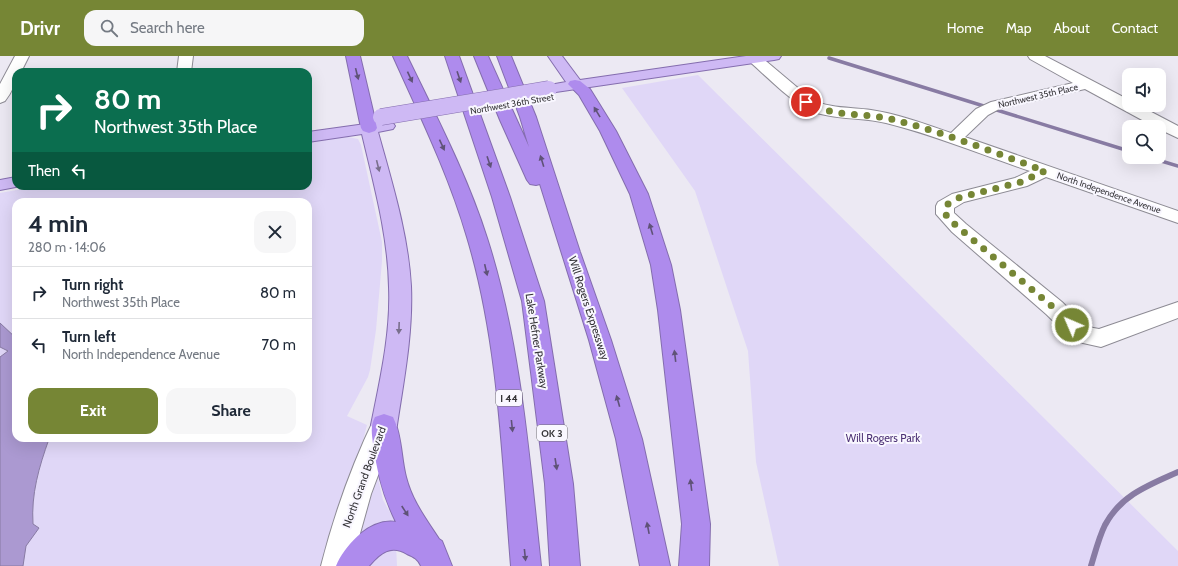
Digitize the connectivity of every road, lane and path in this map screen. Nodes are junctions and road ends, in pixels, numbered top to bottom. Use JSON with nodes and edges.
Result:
{"nodes":[{"id":1,"x":22,"y":56,"type":"edge"},
{"id":2,"x":186,"y":56,"type":"edge"},
{"id":3,"x":353,"y":56,"type":"edge"},
{"id":4,"x":400,"y":56,"type":"edge"},
{"id":5,"x":452,"y":56,"type":"edge"},
{"id":6,"x":481,"y":56,"type":"edge"},
{"id":7,"x":504,"y":56,"type":"edge"},
{"id":8,"x":555,"y":56,"type":"edge"},
{"id":9,"x":774,"y":56,"type":"edge"},
{"id":10,"x":1035,"y":56,"type":"edge"},
{"id":11,"x":755,"y":59,"type":"junction"},
{"id":12,"x":16,"y":68,"type":"edge"},
{"id":13,"x":184,"y":68,"type":"edge"},
{"id":14,"x":12,"y":75,"type":"edge"},
{"id":15,"x":1086,"y":84,"type":"junction"},
{"id":16,"x":580,"y":88,"type":"junction"},
{"id":17,"x":0,"y":98,"type":"edge"},
{"id":18,"x":376,"y":122,"type":"junction"},
{"id":19,"x":312,"y":130,"type":"edge"},
{"id":20,"x":1178,"y":133,"type":"edge"},
{"id":21,"x":312,"y":136,"type":"edge"},
{"id":22,"x":954,"y":139,"type":"junction"},
{"id":23,"x":1045,"y":171,"type":"junction"},
{"id":24,"x":12,"y":183,"type":"edge"},
{"id":25,"x":0,"y":185,"type":"edge"},
{"id":26,"x":1178,"y":217,"type":"edge"},
{"id":27,"x":570,"y":252,"type":"junction"},
{"id":28,"x":1178,"y":310,"type":"edge"},
{"id":29,"x":384,"y":425,"type":"junction"},
{"id":30,"x":434,"y":559,"type":"edge"},
{"id":31,"x":336,"y":566,"type":"edge"},
{"id":32,"x":351,"y":566,"type":"edge"},
{"id":33,"x":526,"y":566,"type":"edge"},
{"id":34,"x":565,"y":566,"type":"edge"},
{"id":35,"x":655,"y":566,"type":"edge"},
{"id":36,"x":694,"y":566,"type":"edge"}],
"edges":[{"from":1,"to":12,"type":"street"},
{"from":2,"to":13,"type":"street"},
{"from":3,"to":18,"type":"highway","one_way":true},
{"from":4,"to":33,"type":"highway","number":"I 44","one_way":true},
{"from":5,"to":34,"type":"highway","name":"Lake Hefner Parkway","number":"OK 3","one_way":true},
{"from":6,"to":27,"type":"highway"},
{"from":27,"to":7,"type":"highway","name":"Will Rogers Expressway","one_way":true},
{"from":8,"to":16,"type":"main road"},
{"from":9,"to":11,"type":"main road","name":"Northwest 36th Street"},
{"from":10,"to":15,"type":"street"},
{"from":11,"to":16,"type":"main road","name":"Northwest 36th Street"},
{"from":11,"to":22,"type":"street","name":"North Independence Avenue"},
{"from":14,"to":17,"type":"street"},
{"from":15,"to":20,"type":"street"},
{"from":15,"to":22,"type":"street","name":"Northwest 35th Place"},
{"from":16,"to":18,"type":"main road","name":"Northwest 36th Street"},
{"from":36,"to":16,"type":"highway","one_way":true},
{"from":18,"to":19,"type":"main road","name":"Northwest 36th Street"},
{"from":18,"to":21,"type":"main road","name":"Northwest 36th Street"},
{"from":18,"to":29,"type":"main road","name":"North Grand Boulevard","one_way":true},
{"from":22,"to":23,"type":"street","name":"North Independence Avenue"},
{"from":23,"to":26,"type":"street","name":"North Independence Avenue"},
{"from":23,"to":28,"type":"street"},
{"from":24,"to":25,"type":"main road"},
{"from":35,"to":27,"type":"highway","name":"Will Rogers Expressway","one_way":true},
{"from":29,"to":30,"type":"highway","one_way":true},
{"from":29,"to":31,"type":"street","name":"North Grand Boulevard"},
{"from":30,"to":32,"type":"highway"}]}
